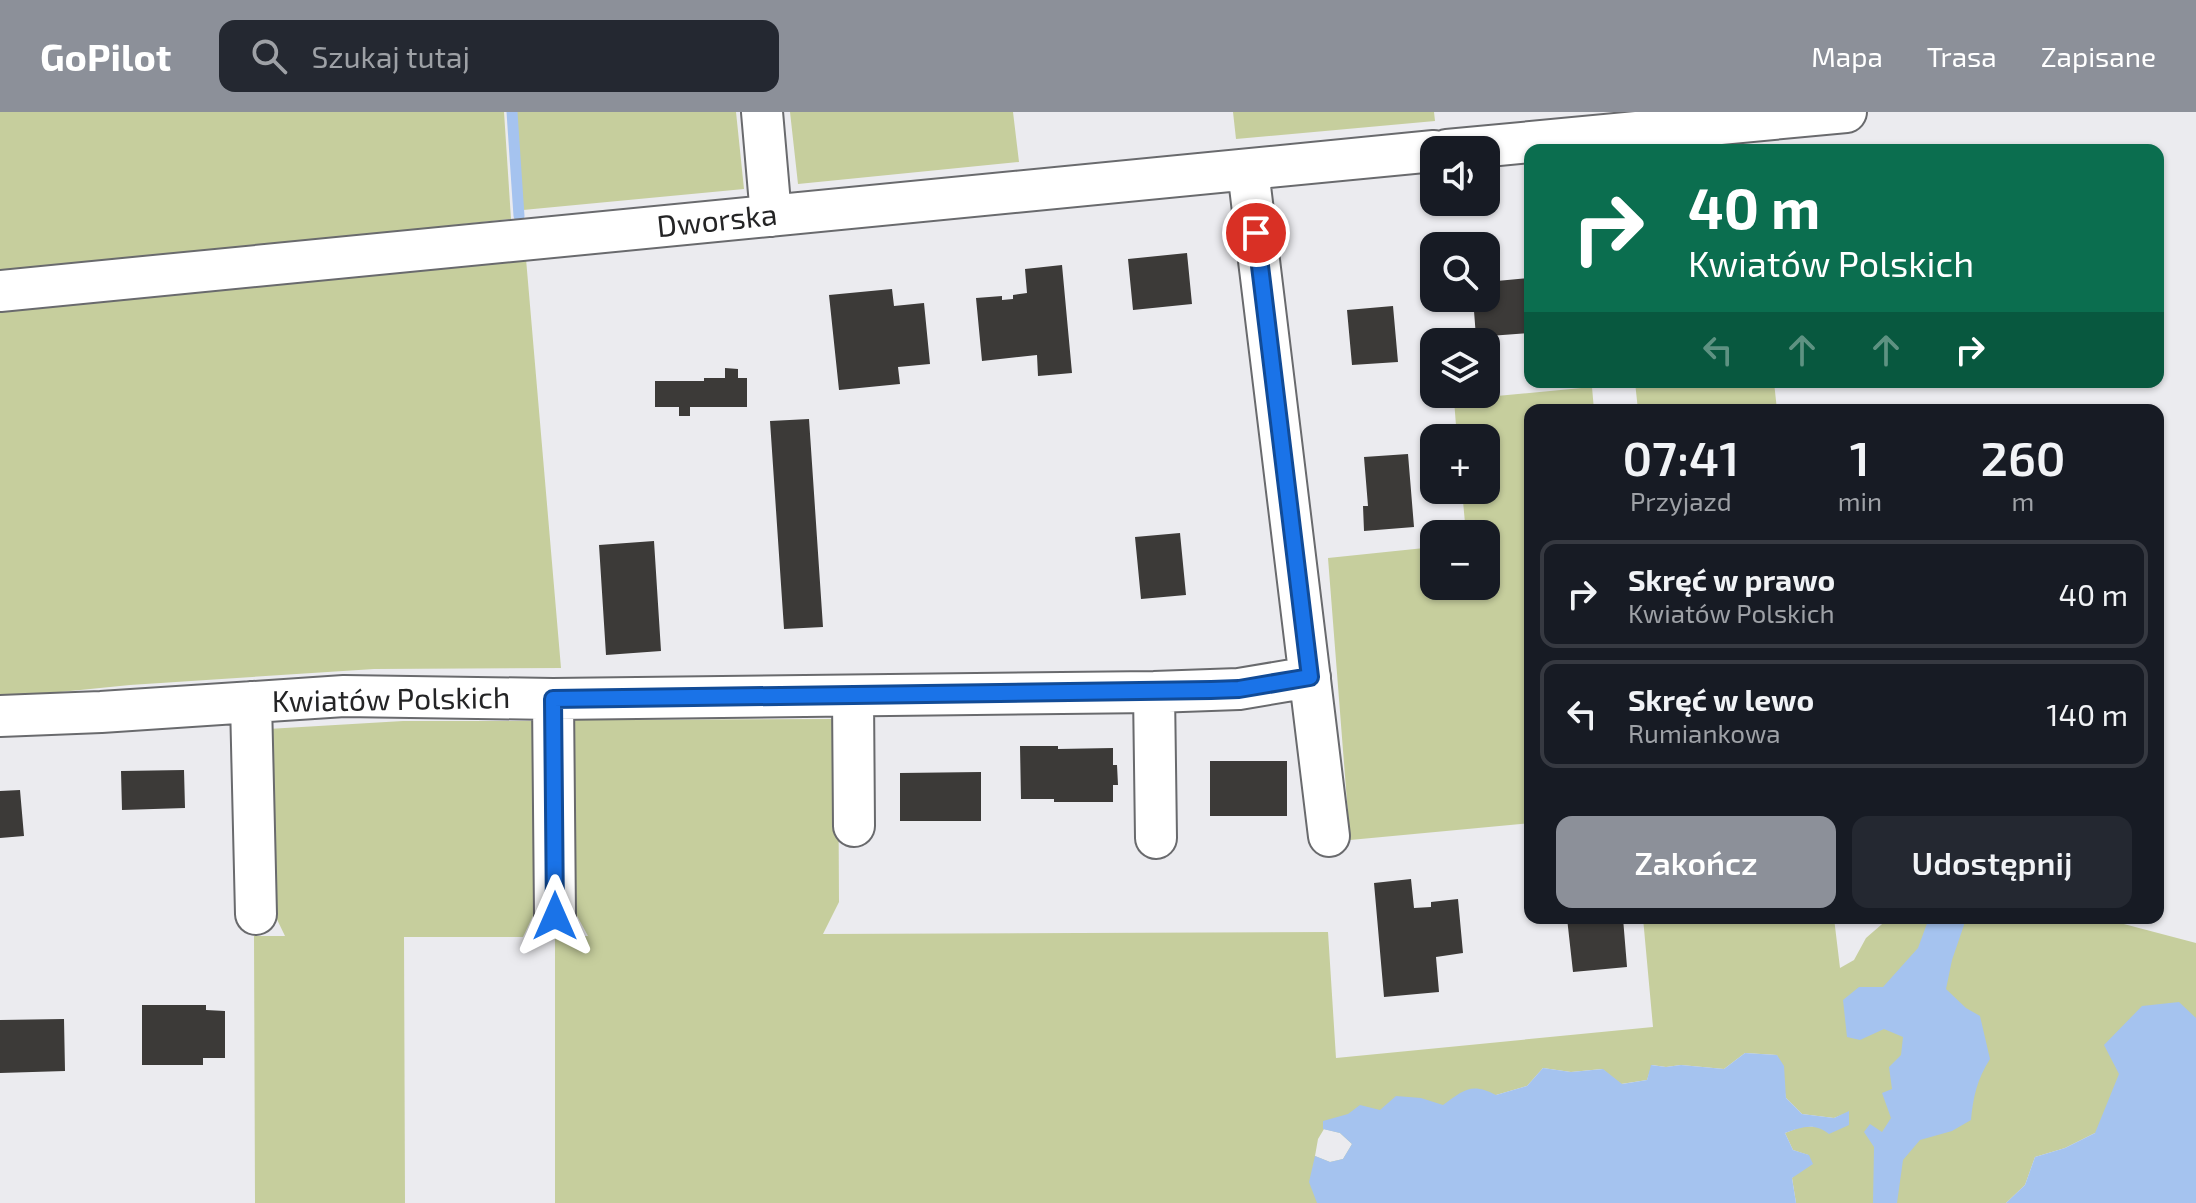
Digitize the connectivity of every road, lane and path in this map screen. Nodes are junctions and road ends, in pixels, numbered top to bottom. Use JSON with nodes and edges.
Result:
{"nodes":[{"id":1,"x":762,"y":112,"type":"edge"},
{"id":2,"x":1846,"y":112,"type":"edge"},
{"id":3,"x":1500,"y":145,"type":"edge"},
{"id":4,"x":1420,"y":152,"type":"edge"},
{"id":5,"x":1248,"y":170,"type":"junction"},
{"id":6,"x":771,"y":216,"type":"junction"},
{"id":7,"x":0,"y":291,"type":"edge"},
{"id":8,"x":1310,"y":677,"type":"junction"},
{"id":9,"x":1154,"y":692,"type":"junction"},
{"id":10,"x":853,"y":696,"type":"junction"},
{"id":11,"x":553,"y":699,"type":"junction"},
{"id":12,"x":251,"y":702,"type":"junction"},
{"id":13,"x":0,"y":716,"type":"edge"},
{"id":14,"x":854,"y":826,"type":"dead end"},
{"id":15,"x":1329,"y":836,"type":"dead end"},
{"id":16,"x":1156,"y":838,"type":"dead end"},
{"id":17,"x":256,"y":914,"type":"dead end"},
{"id":18,"x":555,"y":916,"type":"dead end"}],
"edges":[{"from":1,"to":6,"type":"street"},
{"from":2,"to":3,"type":"street"},
{"from":4,"to":5,"type":"street","name":"Dworska"},
{"from":5,"to":6,"type":"street","name":"Dworska"},
{"from":5,"to":8,"type":"street"},
{"from":6,"to":7,"type":"street","name":"Dworska"},
{"from":8,"to":9,"type":"street","name":"Kwiatów Polskich"},
{"from":8,"to":15,"type":"street"},
{"from":9,"to":10,"type":"street","name":"Kwiatów Polskich"},
{"from":9,"to":16,"type":"street"},
{"from":10,"to":11,"type":"street","name":"Kwiatów Polskich"},
{"from":10,"to":14,"type":"street"},
{"from":11,"to":12,"type":"street","name":"Kwiatów Polskich"},
{"from":11,"to":18,"type":"street"},
{"from":12,"to":13,"type":"street","name":"Kwiatów Polskich"},
{"from":12,"to":17,"type":"street"}]}
